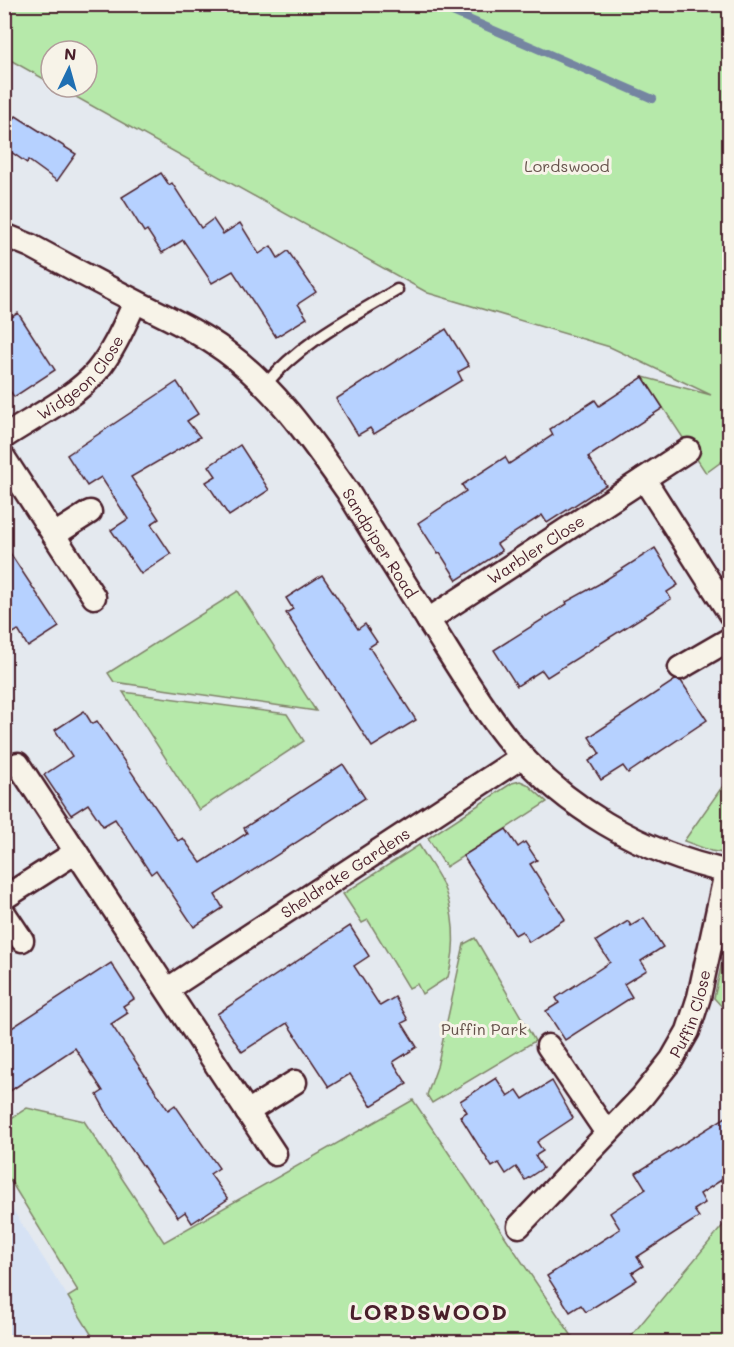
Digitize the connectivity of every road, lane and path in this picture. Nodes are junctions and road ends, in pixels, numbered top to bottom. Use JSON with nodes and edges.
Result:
{"nodes":[{"id":1,"x":4,"y":235,"type":"edge"},
{"id":2,"x":397,"y":290,"type":"dead end"},
{"id":3,"x":135,"y":302,"type":"junction"},
{"id":4,"x":265,"y":385,"type":"junction"},
{"id":5,"x":4,"y":436,"type":"edge"},
{"id":6,"x":688,"y":450,"type":"dead end"},
{"id":7,"x":4,"y":458,"type":"edge"},
{"id":8,"x":644,"y":479,"type":"junction"},
{"id":9,"x":90,"y":512,"type":"dead end"},
{"id":10,"x":54,"y":535,"type":"junction"},
{"id":11,"x":94,"y":597,"type":"dead end"},
{"id":12,"x":729,"y":614,"type":"edge"},
{"id":13,"x":428,"y":620,"type":"junction"},
{"id":14,"x":729,"y":639,"type":"edge"},
{"id":15,"x":680,"y":668,"type":"dead end"},
{"id":16,"x":523,"y":756,"type":"junction"},
{"id":17,"x":18,"y":764,"type":"dead end"},
{"id":18,"x":76,"y":852,"type":"junction"},
{"id":19,"x":728,"y":872,"type":"edge"},
{"id":20,"x":4,"y":898,"type":"edge"},
{"id":21,"x":4,"y":913,"type":"edge"},
{"id":22,"x":22,"y":940,"type":"dead end"},
{"id":23,"x":168,"y":989,"type":"junction"},
{"id":24,"x":548,"y":1046,"type":"dead end"},
{"id":25,"x":295,"y":1082,"type":"dead end"},
{"id":26,"x":247,"y":1112,"type":"junction"},
{"id":27,"x":607,"y":1133,"type":"junction"},
{"id":28,"x":275,"y":1154,"type":"dead end"},
{"id":29,"x":519,"y":1226,"type":"dead end"}],
"edges":[{"from":1,"to":3,"type":"street","name":"Sandpiper Road"},
{"from":2,"to":4,"type":"lane"},
{"from":3,"to":4,"type":"street","name":"Sandpiper Road"},
{"from":3,"to":5,"type":"street","name":"Widgeon Close"},
{"from":4,"to":13,"type":"street","name":"Sandpiper Road"},
{"from":6,"to":8,"type":"street","name":"Warbler Close"},
{"from":7,"to":10,"type":"street"},
{"from":8,"to":12,"type":"street"},
{"from":8,"to":13,"type":"street","name":"Warbler Close"},
{"from":9,"to":10,"type":"street"},
{"from":10,"to":11,"type":"street"},
{"from":13,"to":16,"type":"street","name":"Sandpiper Road"},
{"from":14,"to":15,"type":"street"},
{"from":16,"to":19,"type":"street","name":"Sandpiper Road"},
{"from":16,"to":23,"type":"street","name":"Sheldrake Gardens"},
{"from":17,"to":18,"type":"street"},
{"from":18,"to":20,"type":"street"},
{"from":18,"to":23,"type":"street"},
{"from":19,"to":27,"type":"street","name":"Puffin Close"},
{"from":21,"to":22,"type":"street"},
{"from":23,"to":26,"type":"street"},
{"from":24,"to":27,"type":"street"},
{"from":25,"to":26,"type":"street"},
{"from":26,"to":28,"type":"street"},
{"from":27,"to":29,"type":"street","name":"Puffin Close"}]}
